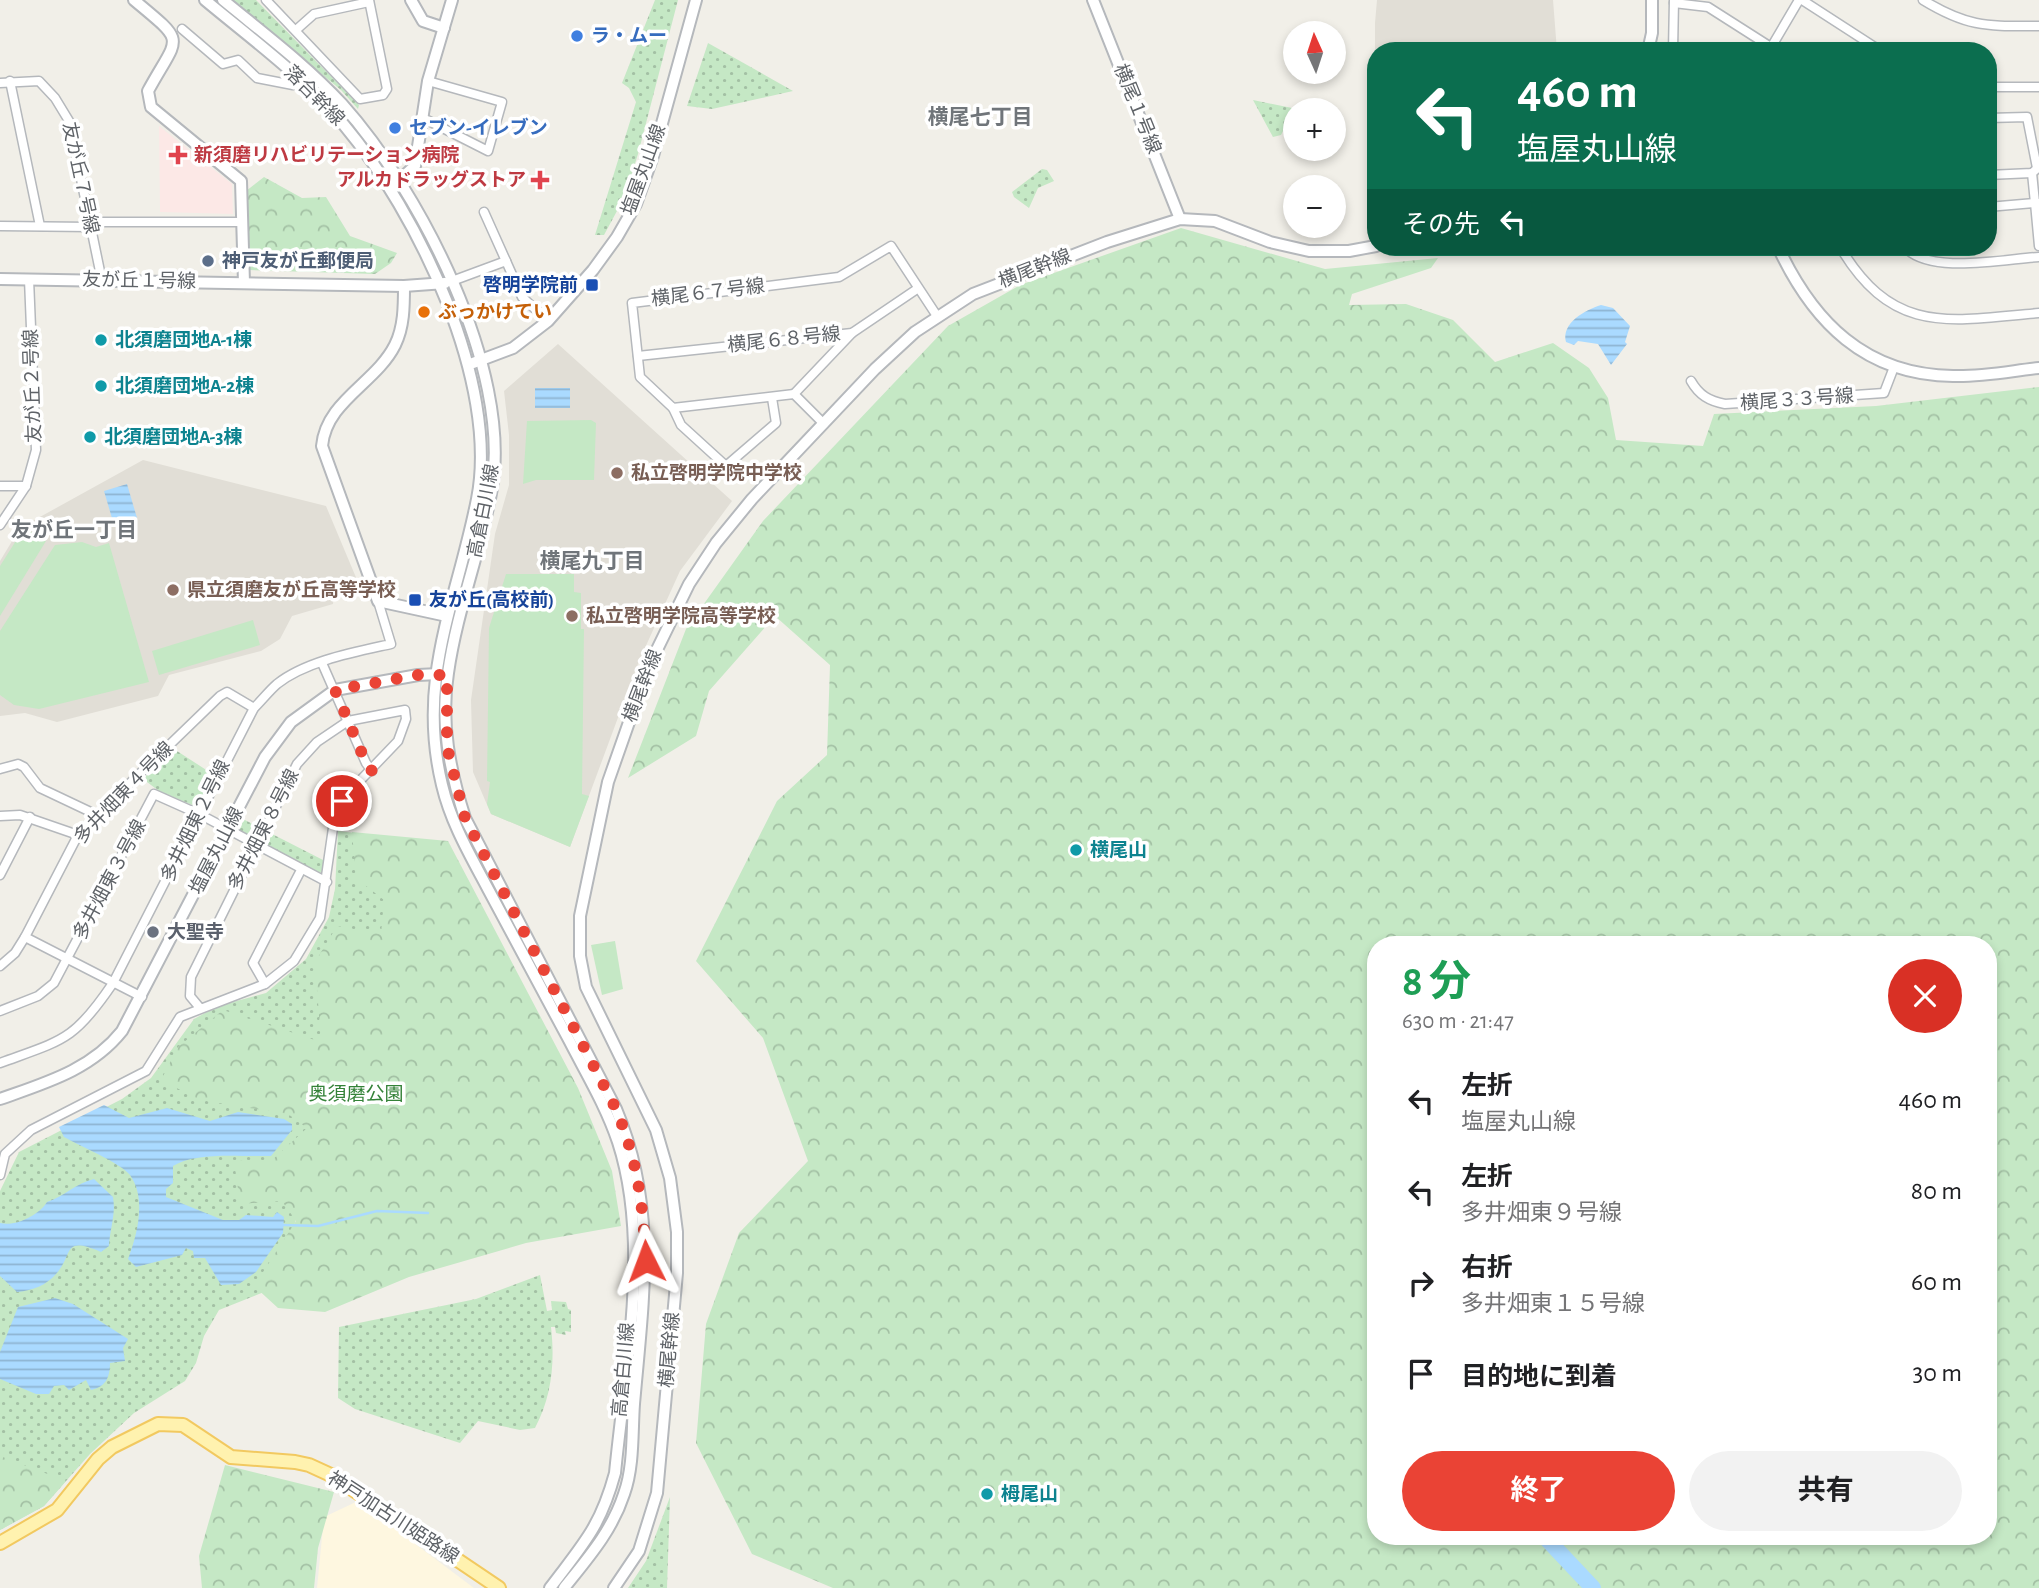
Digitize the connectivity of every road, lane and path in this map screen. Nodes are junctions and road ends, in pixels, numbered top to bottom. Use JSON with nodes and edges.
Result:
{"nodes":[{"id":1,"x":134,"y":0,"type":"edge"},
{"id":2,"x":205,"y":0,"type":"edge"},
{"id":3,"x":223,"y":0,"type":"edge"},
{"id":4,"x":266,"y":0,"type":"edge"},
{"id":5,"x":411,"y":0,"type":"edge"},
{"id":6,"x":452,"y":0,"type":"edge"},
{"id":7,"x":696,"y":0,"type":"edge"},
{"id":8,"x":1093,"y":0,"type":"edge"},
{"id":9,"x":1653,"y":0,"type":"edge"},
{"id":10,"x":1801,"y":0,"type":"edge"},
{"id":11,"x":1923,"y":0,"type":"edge"},
{"id":12,"x":369,"y":1,"type":"edge"},
{"id":13,"x":1674,"y":1,"type":"edge"},
{"id":14,"x":2039,"y":26,"type":"edge"},
{"id":15,"x":444,"y":28,"type":"junction"},
{"id":16,"x":182,"y":29,"type":"dead end"},
{"id":17,"x":296,"y":30,"type":"junction"},
{"id":18,"x":1863,"y":39,"type":"junction"},
{"id":19,"x":1650,"y":42,"type":"edge"},
{"id":20,"x":1674,"y":42,"type":"edge"},
{"id":21,"x":1761,"y":42,"type":"edge"},
{"id":22,"x":1777,"y":42,"type":"edge"},
{"id":23,"x":1864,"y":42,"type":"edge"},
{"id":24,"x":1868,"y":42,"type":"edge"},
{"id":25,"x":10,"y":81,"type":"junction"},
{"id":26,"x":428,"y":81,"type":"junction"},
{"id":27,"x":0,"y":83,"type":"edge"},
{"id":28,"x":304,"y":83,"type":"junction"},
{"id":29,"x":1997,"y":87,"type":"edge"},
{"id":30,"x":2039,"y":88,"type":"edge"},
{"id":31,"x":421,"y":117,"type":"junction"},
{"id":32,"x":1997,"y":118,"type":"edge"},
{"id":33,"x":2036,"y":169,"type":"edge"},
{"id":34,"x":1997,"y":174,"type":"edge"},
{"id":35,"x":398,"y":182,"type":"junction"},
{"id":36,"x":388,"y":189,"type":"junction"},
{"id":37,"x":2037,"y":203,"type":"edge"},
{"id":38,"x":1997,"y":206,"type":"edge"},
{"id":39,"x":484,"y":212,"type":"dead end"},
{"id":40,"x":1180,"y":219,"type":"junction"},
{"id":41,"x":243,"y":222,"type":"junction"},
{"id":42,"x":90,"y":224,"type":"junction"},
{"id":43,"x":0,"y":226,"type":"edge"},
{"id":44,"x":40,"y":226,"type":"junction"},
{"id":45,"x":2039,"y":246,"type":"edge"},
{"id":46,"x":1367,"y":248,"type":"edge"},
{"id":47,"x":1783,"y":256,"type":"edge"},
{"id":48,"x":1846,"y":256,"type":"edge"},
{"id":49,"x":1917,"y":256,"type":"edge"},
{"id":50,"x":2039,"y":257,"type":"edge"},
{"id":51,"x":506,"y":261,"type":"junction"},
{"id":52,"x":0,"y":279,"type":"edge"},
{"id":53,"x":29,"y":279,"type":"junction"},
{"id":54,"x":102,"y":281,"type":"junction"},
{"id":55,"x":452,"y":281,"type":"junction"},
{"id":56,"x":244,"y":283,"type":"junction"},
{"id":57,"x":439,"y":285,"type":"junction"},
{"id":58,"x":404,"y":286,"type":"junction"},
{"id":59,"x":917,"y":289,"type":"junction"},
{"id":60,"x":2039,"y":313,"type":"edge"},
{"id":61,"x":937,"y":316,"type":"junction"},
{"id":62,"x":548,"y":321,"type":"junction"},
{"id":63,"x":852,"y":333,"type":"junction"},
{"id":64,"x":638,"y":356,"type":"junction"},
{"id":65,"x":479,"y":362,"type":"junction"},
{"id":66,"x":467,"y":365,"type":"junction"},
{"id":67,"x":1894,"y":367,"type":"junction"},
{"id":68,"x":2039,"y":368,"type":"edge"},
{"id":69,"x":1691,"y":381,"type":"dead end"},
{"id":70,"x":794,"y":394,"type":"junction"},
{"id":71,"x":772,"y":398,"type":"junction"},
{"id":72,"x":673,"y":408,"type":"junction"},
{"id":73,"x":824,"y":424,"type":"junction"},
{"id":74,"x":0,"y":486,"type":"edge"},
{"id":75,"x":26,"y":486,"type":"junction"},
{"id":76,"x":0,"y":525,"type":"edge"},
{"id":77,"x":378,"y":601,"type":"junction"},
{"id":78,"x":447,"y":616,"type":"junction"},
{"id":79,"x":322,"y":663,"type":"junction"},
{"id":80,"x":435,"y":673,"type":"junction"},
{"id":81,"x":447,"y":675,"type":"junction"},
{"id":82,"x":335,"y":690,"type":"junction"},
{"id":83,"x":254,"y":708,"type":"junction"},
{"id":84,"x":348,"y":721,"type":"junction"},
{"id":85,"x":0,"y":769,"type":"edge"},
{"id":86,"x":372,"y":771,"type":"junction"},
{"id":87,"x":201,"y":814,"type":"junction"},
{"id":88,"x":97,"y":815,"type":"junction"},
{"id":89,"x":0,"y":816,"type":"edge"},
{"id":90,"x":30,"y":817,"type":"junction"},
{"id":91,"x":228,"y":830,"type":"junction"},
{"id":92,"x":78,"y":835,"type":"junction"},
{"id":93,"x":257,"y":846,"type":"junction"},
{"id":94,"x":301,"y":870,"type":"junction"},
{"id":95,"x":0,"y":875,"type":"edge"},
{"id":96,"x":327,"y":882,"type":"junction"},
{"id":97,"x":25,"y":937,"type":"junction"},
{"id":98,"x":68,"y":959,"type":"junction"},
{"id":99,"x":0,"y":966,"type":"edge"},
{"id":100,"x":113,"y":984,"type":"junction"},
{"id":101,"x":265,"y":984,"type":"junction"},
{"id":102,"x":142,"y":997,"type":"junction"},
{"id":103,"x":201,"y":1008,"type":"junction"},
{"id":104,"x":0,"y":1011,"type":"edge"},
{"id":105,"x":0,"y":1063,"type":"edge"},
{"id":106,"x":0,"y":1099,"type":"edge"},
{"id":107,"x":0,"y":1175,"type":"edge"},
{"id":108,"x":0,"y":1543,"type":"edge"},
{"id":109,"x":499,"y":1588,"type":"edge"},
{"id":110,"x":550,"y":1588,"type":"edge"},
{"id":111,"x":564,"y":1588,"type":"edge"},
{"id":112,"x":614,"y":1588,"type":"edge"}],
"edges":[{"from":1,"to":41,"type":"street"},
{"from":2,"to":28,"type":"street","name":"落合幹線"},
{"from":3,"to":35,"type":"street","name":"落合幹線"},
{"from":4,"to":17,"type":"street"},
{"from":5,"to":15,"type":"street"},
{"from":6,"to":15,"type":"street"},
{"from":7,"to":62,"type":"street","name":"塩屋丸山線"},
{"from":8,"to":40,"type":"street","name":"横尾１号線"},
{"from":9,"to":19,"type":"street"},
{"from":10,"to":18,"type":"street"},
{"from":10,"to":22,"type":"street"},
{"from":11,"to":14,"type":"street"},
{"from":12,"to":17,"type":"street"},
{"from":12,"to":17,"type":"street"},
{"from":13,"to":20,"type":"street"},
{"from":13,"to":21,"type":"street"},
{"from":15,"to":26,"type":"street"},
{"from":16,"to":28,"type":"street"},
{"from":18,"to":23,"type":"street"},
{"from":18,"to":24,"type":"street"},
{"from":25,"to":27,"type":"street","name":"友が丘７号線"},
{"from":25,"to":42,"type":"street","name":"友が丘７号線"},
{"from":25,"to":44,"type":"street"},
{"from":26,"to":31,"type":"street"},
{"from":26,"to":31,"type":"street"},
{"from":28,"to":36,"type":"street","name":"落合幹線"},
{"from":29,"to":30,"type":"street"},
{"from":31,"to":35,"type":"street"},
{"from":32,"to":33,"type":"street"},
{"from":33,"to":34,"type":"street"},
{"from":33,"to":37,"type":"street"},
{"from":35,"to":36,"type":"street"},
{"from":35,"to":55,"type":"street","name":"落合幹線"},
{"from":36,"to":57,"type":"street","name":"落合幹線"},
{"from":37,"to":38,"type":"street"},
{"from":37,"to":45,"type":"street"},
{"from":39,"to":51,"type":"street"},
{"from":40,"to":46,"type":"street","name":"横尾幹線"},
{"from":40,"to":61,"type":"street","name":"横尾幹線"},
{"from":41,"to":42,"type":"street"},
{"from":41,"to":56,"type":"street"},
{"from":42,"to":44,"type":"street"},
{"from":42,"to":54,"type":"street","name":"友が丘７号線"},
{"from":43,"to":44,"type":"street"},
{"from":47,"to":67,"type":"street"},
{"from":48,"to":60,"type":"street"},
{"from":49,"to":50,"type":"street"},
{"from":51,"to":55,"type":"street"},
{"from":51,"to":62,"type":"street"},
{"from":52,"to":53,"type":"street","name":"友が丘１号線"},
{"from":53,"to":54,"type":"street","name":"友が丘１号線"},
{"from":53,"to":75,"type":"street","name":"友が丘２号線"},
{"from":54,"to":56,"type":"street","name":"友が丘１号線"},
{"from":55,"to":57,"type":"street"},
{"from":55,"to":65,"type":"street"},
{"from":56,"to":58,"type":"street","name":"友が丘１号線"},
{"from":57,"to":58,"type":"street"},
{"from":57,"to":66,"type":"street"},
{"from":58,"to":77,"type":"street"},
{"from":59,"to":61,"type":"street","name":"横尾６７号線"},
{"from":59,"to":63,"type":"street","name":"横尾６８号線"},
{"from":59,"to":64,"type":"street","name":"横尾６７号線"},
{"from":61,"to":73,"type":"street","name":"横尾幹線"},
{"from":62,"to":65,"type":"street","name":"塩屋丸山線"},
{"from":63,"to":64,"type":"street","name":"横尾６８号線"},
{"from":63,"to":70,"type":"street"},
{"from":64,"to":72,"type":"street","name":"横尾６７号線"},
{"from":65,"to":66,"type":"street","name":"塩屋丸山線"},
{"from":65,"to":81,"type":"street","name":"高倉白川線"},
{"from":66,"to":78,"type":"street","name":"高倉白川線"},
{"from":67,"to":68,"type":"street"},
{"from":67,"to":69,"type":"street","name":"横尾３３号線"},
{"from":70,"to":71,"type":"street"},
{"from":70,"to":73,"type":"street"},
{"from":71,"to":72,"type":"street"},
{"from":71,"to":72,"type":"street","name":"横尾６７号線"},
{"from":73,"to":112,"type":"street","name":"横尾幹線"},
{"from":74,"to":75,"type":"street"},
{"from":75,"to":76,"type":"street","name":"友が丘２号線"},
{"from":77,"to":78,"type":"street"},
{"from":77,"to":79,"type":"street","name":"多井畑東２号線"},
{"from":78,"to":80,"type":"street"},
{"from":79,"to":82,"type":"street"},
{"from":79,"to":83,"type":"street","name":"多井畑東２号線"},
{"from":80,"to":81,"type":"street","name":"塩屋丸山線"},
{"from":80,"to":82,"type":"street","name":"塩屋丸山線"},
{"from":80,"to":110,"type":"street","name":"高倉白川線"},
{"from":81,"to":111,"type":"street","name":"高倉白川線"},
{"from":82,"to":84,"type":"street"},
{"from":82,"to":91,"type":"street","name":"塩屋丸山線"},
{"from":83,"to":87,"type":"street","name":"多井畑東２号線"},
{"from":83,"to":88,"type":"street","name":"多井畑東４号線"},
{"from":84,"to":86,"type":"street"},
{"from":84,"to":86,"type":"street","name":"多井畑東８号線"},
{"from":84,"to":93,"type":"street","name":"多井畑東８号線"},
{"from":85,"to":88,"type":"street"},
{"from":86,"to":96,"type":"street"},
{"from":87,"to":91,"type":"street","name":"多井畑東３号線"},
{"from":87,"to":98,"type":"street","name":"多井畑東３号線"},
{"from":87,"to":100,"type":"street","name":"多井畑東２号線"},
{"from":88,"to":92,"type":"street","name":"多井畑東４号線"},
{"from":89,"to":90,"type":"street"},
{"from":90,"to":92,"type":"street"},
{"from":90,"to":95,"type":"street"},
{"from":91,"to":93,"type":"street","name":"多井畑東３号線"},
{"from":91,"to":102,"type":"street","name":"塩屋丸山線"},
{"from":92,"to":97,"type":"street","name":"多井畑東４号線"},
{"from":93,"to":94,"type":"street","name":"多井畑東３号線"},
{"from":93,"to":103,"type":"street","name":"多井畑東８号線"},
{"from":94,"to":96,"type":"street","name":"多井畑東３号線"},
{"from":94,"to":101,"type":"street"},
{"from":96,"to":101,"type":"street"},
{"from":97,"to":98,"type":"street"},
{"from":97,"to":99,"type":"street","name":"多井畑東４号線"},
{"from":98,"to":100,"type":"street"},
{"from":98,"to":104,"type":"street","name":"多井畑東３号線"},
{"from":100,"to":102,"type":"street"},
{"from":100,"to":105,"type":"street","name":"多井畑東２号線"},
{"from":101,"to":103,"type":"street"},
{"from":102,"to":106,"type":"street","name":"塩屋丸山線"},
{"from":103,"to":107,"type":"street"},
{"from":108,"to":109,"type":"main road","name":"神戸加古川姫路線"}]}
